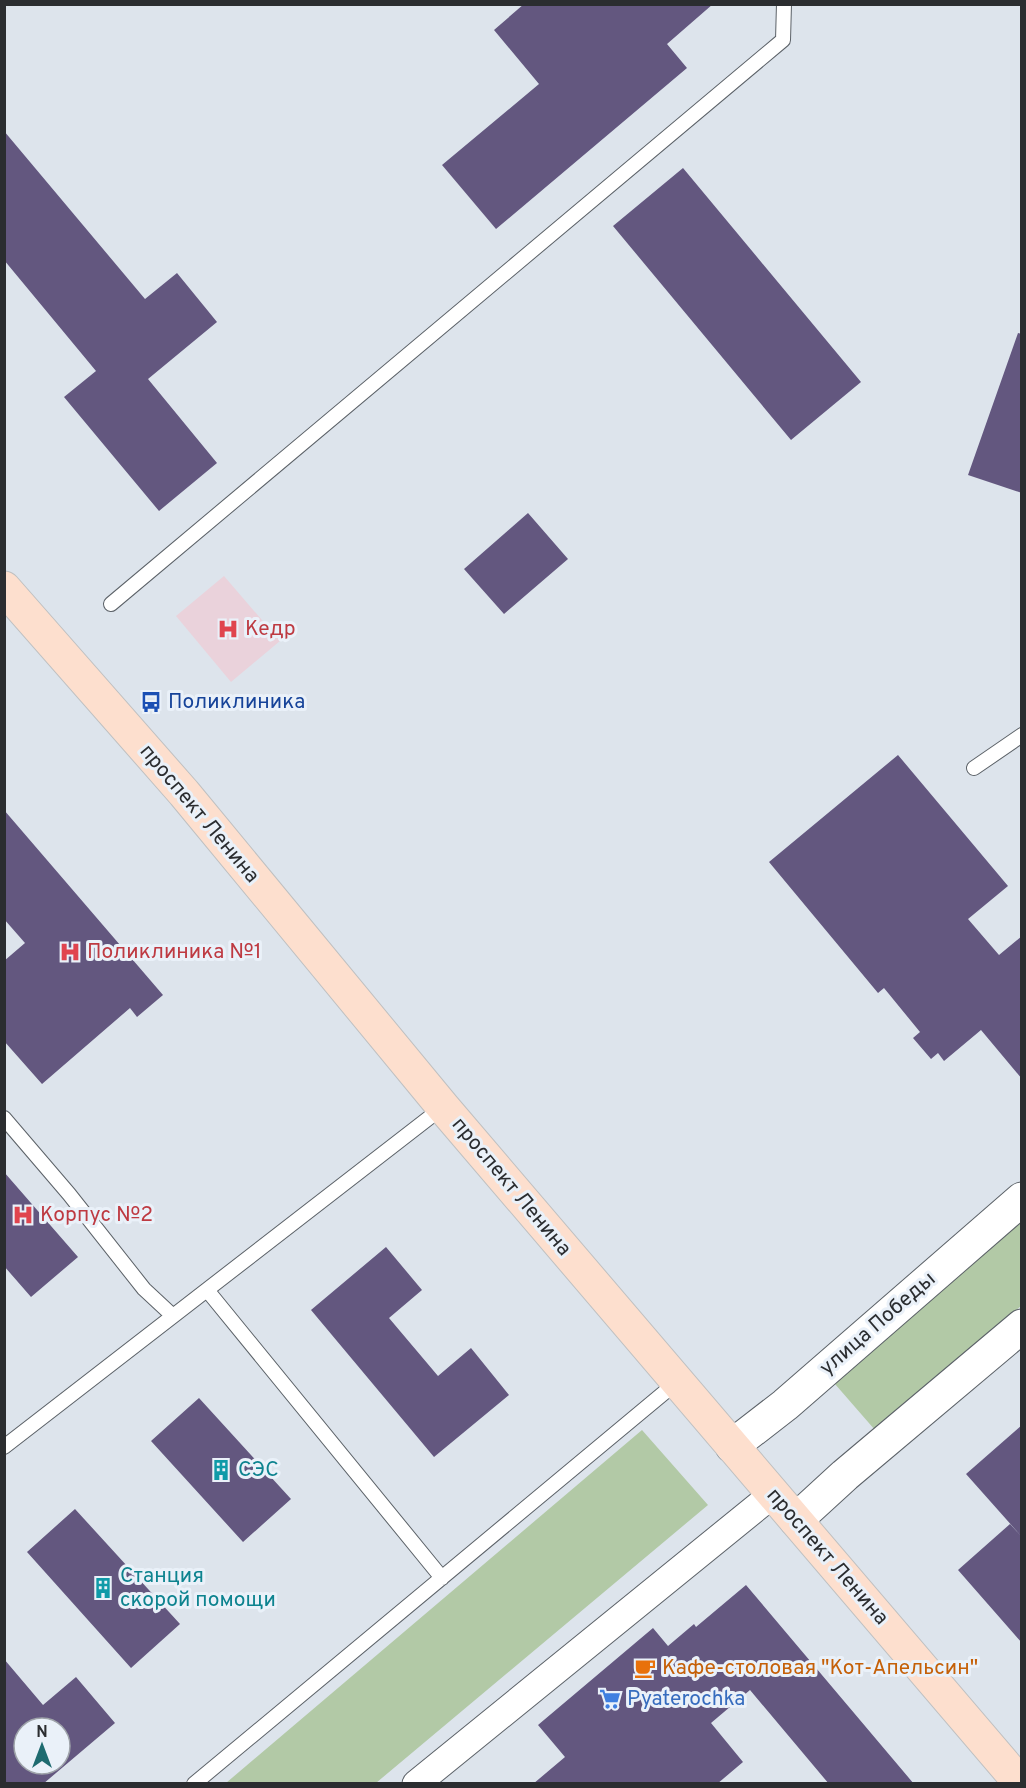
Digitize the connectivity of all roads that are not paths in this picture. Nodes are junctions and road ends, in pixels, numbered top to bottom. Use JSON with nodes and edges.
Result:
{"nodes":[{"id":1,"x":784,"y":4,"type":"edge"},
{"id":2,"x":4,"y":588,"type":"edge"},
{"id":3,"x":111,"y":604,"type":"dead end"},
{"id":4,"x":1022,"y":735,"type":"edge"},
{"id":5,"x":974,"y":768,"type":"dead end"},
{"id":6,"x":443,"y":1107,"type":"junction"},
{"id":7,"x":4,"y":1118,"type":"edge"},
{"id":8,"x":1022,"y":1199,"type":"edge"},
{"id":9,"x":207,"y":1290,"type":"junction"},
{"id":10,"x":173,"y":1316,"type":"junction"},
{"id":11,"x":1022,"y":1326,"type":"edge"},
{"id":12,"x":678,"y":1382,"type":"junction"},
{"id":13,"x":732,"y":1446,"type":"junction"},
{"id":14,"x":4,"y":1447,"type":"edge"},
{"id":15,"x":773,"y":1494,"type":"junction"},
{"id":16,"x":796,"y":1520,"type":"junction"},
{"id":17,"x":442,"y":1578,"type":"junction"},
{"id":18,"x":194,"y":1784,"type":"edge"},
{"id":19,"x":416,"y":1784,"type":"edge"},
{"id":20,"x":1021,"y":1784,"type":"edge"}],
"edges":[{"from":1,"to":3,"type":"lane"},
{"from":2,"to":6,"type":"main road","name":"проспект Ленина"},
{"from":4,"to":5,"type":"lane"},
{"from":6,"to":9,"type":"lane"},
{"from":6,"to":12,"type":"main road","name":"проспект Ленина"},
{"from":7,"to":10,"type":"lane"},
{"from":8,"to":13,"type":"street","name":"улица Победы"},
{"from":9,"to":10,"type":"lane"},
{"from":9,"to":17,"type":"lane"},
{"from":10,"to":14,"type":"lane"},
{"from":11,"to":16,"type":"street"},
{"from":12,"to":13,"type":"main road","name":"проспект Ленина"},
{"from":12,"to":17,"type":"lane"},
{"from":13,"to":15,"type":"main road","name":"проспект Ленина"},
{"from":15,"to":16,"type":"main road","name":"проспект Ленина"},
{"from":15,"to":19,"type":"street"},
{"from":16,"to":20,"type":"main road","name":"проспект Ленина"},
{"from":17,"to":18,"type":"lane"}]}
